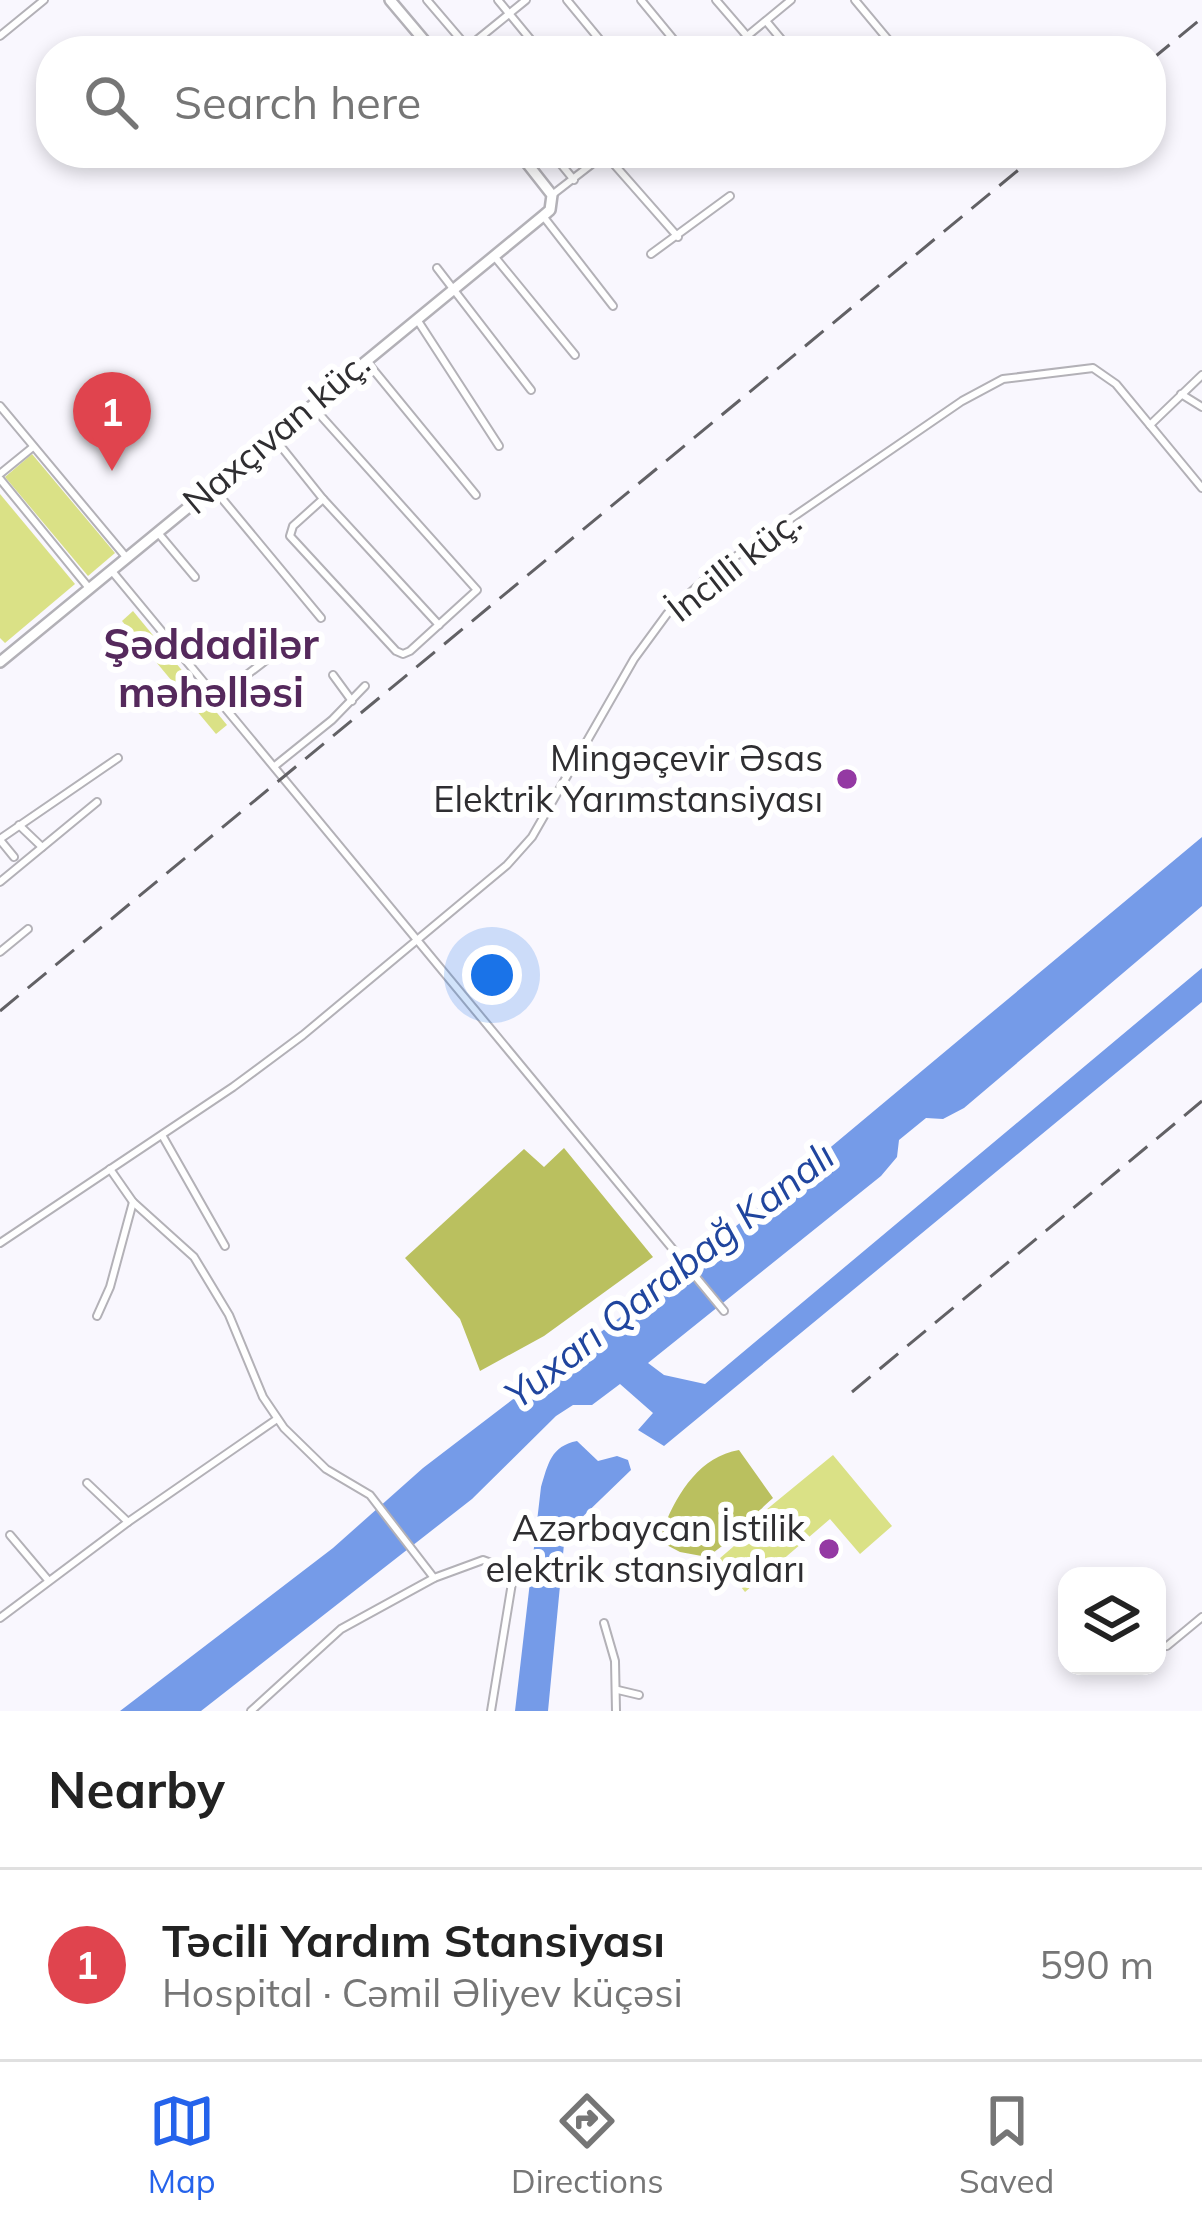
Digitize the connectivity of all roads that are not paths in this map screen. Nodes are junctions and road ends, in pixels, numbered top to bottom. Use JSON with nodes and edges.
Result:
{"nodes":[{"id":1,"x":389,"y":0,"type":"edge"},
{"id":2,"x":427,"y":0,"type":"edge"},
{"id":3,"x":498,"y":0,"type":"edge"},
{"id":4,"x":526,"y":0,"type":"edge"},
{"id":5,"x":567,"y":0,"type":"edge"},
{"id":6,"x":641,"y":0,"type":"edge"},
{"id":7,"x":716,"y":0,"type":"edge"},
{"id":8,"x":855,"y":0,"type":"edge"},
{"id":9,"x":41,"y":1,"type":"edge"},
{"id":10,"x":788,"y":1,"type":"edge"},
{"id":11,"x":509,"y":14,"type":"junction"},
{"id":12,"x":766,"y":21,"type":"junction"},
{"id":13,"x":0,"y":36,"type":"edge"},
{"id":14,"x":420,"y":36,"type":"edge"},
{"id":15,"x":457,"y":36,"type":"edge"},
{"id":16,"x":485,"y":36,"type":"edge"},
{"id":17,"x":527,"y":36,"type":"edge"},
{"id":18,"x":597,"y":36,"type":"edge"},
{"id":19,"x":671,"y":36,"type":"edge"},
{"id":20,"x":745,"y":36,"type":"edge"},
{"id":21,"x":747,"y":36,"type":"edge"},
{"id":22,"x":778,"y":36,"type":"edge"},
{"id":23,"x":885,"y":36,"type":"edge"},
{"id":24,"x":529,"y":168,"type":"edge"},
{"id":25,"x":564,"y":168,"type":"edge"},
{"id":26,"x":588,"y":168,"type":"edge"},
{"id":27,"x":618,"y":168,"type":"edge"},
{"id":28,"x":574,"y":180,"type":"junction"},
{"id":29,"x":730,"y":196,"type":"dead end"},
{"id":30,"x":551,"y":199,"type":"junction"},
{"id":31,"x":544,"y":216,"type":"junction"},
{"id":32,"x":679,"y":237,"type":"junction"},
{"id":33,"x":651,"y":254,"type":"dead end"},
{"id":34,"x":494,"y":256,"type":"junction"},
{"id":35,"x":437,"y":268,"type":"dead end"},
{"id":36,"x":453,"y":288,"type":"junction"},
{"id":37,"x":614,"y":306,"type":"dead end"},
{"id":38,"x":416,"y":317,"type":"junction"},
{"id":39,"x":574,"y":355,"type":"dead end"},
{"id":40,"x":365,"y":359,"type":"junction"},
{"id":41,"x":1202,"y":375,"type":"edge"},
{"id":42,"x":531,"y":390,"type":"dead end"},
{"id":43,"x":1181,"y":394,"type":"junction"},
{"id":44,"x":310,"y":404,"type":"junction"},
{"id":45,"x":0,"y":406,"type":"edge"},
{"id":46,"x":1202,"y":407,"type":"edge"},
{"id":47,"x":1150,"y":425,"type":"junction"},
{"id":48,"x":273,"y":436,"type":"junction"},
{"id":49,"x":500,"y":446,"type":"dead end"},
{"id":50,"x":33,"y":447,"type":"junction"},
{"id":51,"x":0,"y":477,"type":"edge"},
{"id":52,"x":212,"y":486,"type":"junction"},
{"id":53,"x":1202,"y":488,"type":"edge"},
{"id":54,"x":476,"y":495,"type":"dead end"},
{"id":55,"x":323,"y":499,"type":"junction"},
{"id":56,"x":157,"y":531,"type":"junction"},
{"id":57,"x":126,"y":557,"type":"junction"},
{"id":58,"x":111,"y":570,"type":"junction"},
{"id":59,"x":195,"y":577,"type":"dead end"},
{"id":60,"x":89,"y":588,"type":"junction"},
{"id":61,"x":321,"y":618,"type":"dead end"},
{"id":62,"x":439,"y":626,"type":"junction"},
{"id":63,"x":287,"y":644,"type":"dead end"},
{"id":64,"x":2,"y":656,"type":"edge"},
{"id":65,"x":333,"y":675,"type":"dead end"},
{"id":66,"x":365,"y":686,"type":"dead end"},
{"id":67,"x":218,"y":697,"type":"junction"},
{"id":68,"x":352,"y":701,"type":"junction"},
{"id":69,"x":118,"y":758,"type":"dead end"},
{"id":70,"x":276,"y":765,"type":"junction"},
{"id":71,"x":98,"y":802,"type":"dead end"},
{"id":72,"x":19,"y":825,"type":"junction"},
{"id":73,"x":0,"y":840,"type":"edge"},
{"id":74,"x":42,"y":847,"type":"junction"},
{"id":75,"x":14,"y":857,"type":"dead end"},
{"id":76,"x":0,"y":882,"type":"edge"},
{"id":77,"x":28,"y":929,"type":"dead end"},
{"id":78,"x":417,"y":939,"type":"junction"},
{"id":79,"x":0,"y":952,"type":"edge"},
{"id":80,"x":162,"y":1135,"type":"junction"},
{"id":81,"x":110,"y":1169,"type":"junction"},
{"id":82,"x":133,"y":1202,"type":"junction"},
{"id":83,"x":0,"y":1243,"type":"edge"},
{"id":84,"x":224,"y":1246,"type":"dead end"},
{"id":85,"x":724,"y":1310,"type":"dead end"},
{"id":86,"x":97,"y":1316,"type":"dead end"},
{"id":87,"x":277,"y":1419,"type":"junction"},
{"id":88,"x":87,"y":1483,"type":"dead end"},
{"id":89,"x":128,"y":1522,"type":"junction"},
{"id":90,"x":10,"y":1535,"type":"dead end"},
{"id":91,"x":434,"y":1578,"type":"junction"},
{"id":92,"x":47,"y":1580,"type":"junction"},
{"id":93,"x":1202,"y":1617,"type":"edge"},
{"id":94,"x":0,"y":1618,"type":"edge"},
{"id":95,"x":604,"y":1623,"type":"dead end"},
{"id":96,"x":1167,"y":1646,"type":"dead end"},
{"id":97,"x":618,"y":1690,"type":"junction"},
{"id":98,"x":639,"y":1695,"type":"dead end"},
{"id":99,"x":251,"y":1711,"type":"edge"},
{"id":100,"x":491,"y":1711,"type":"edge"},
{"id":101,"x":616,"y":1711,"type":"edge"}],
"edges":[{"from":1,"to":14,"type":"street"},
{"from":2,"to":15,"type":"street"},
{"from":3,"to":11,"type":"street"},
{"from":4,"to":11,"type":"street"},
{"from":5,"to":18,"type":"street"},
{"from":6,"to":19,"type":"street"},
{"from":7,"to":20,"type":"street"},
{"from":8,"to":23,"type":"street"},
{"from":9,"to":13,"type":"street"},
{"from":10,"to":12,"type":"street"},
{"from":11,"to":16,"type":"street"},
{"from":11,"to":17,"type":"street"},
{"from":12,"to":21,"type":"street"},
{"from":12,"to":22,"type":"street"},
{"from":24,"to":30,"type":"street"},
{"from":25,"to":28,"type":"street"},
{"from":26,"to":28,"type":"street","name":"Naxçıvan küç."},
{"from":27,"to":32,"type":"street"},
{"from":28,"to":30,"type":"street","name":"Naxçıvan küç."},
{"from":29,"to":32,"type":"street"},
{"from":30,"to":31,"type":"street","name":"Naxçıvan küç."},
{"from":31,"to":34,"type":"street","name":"Naxçıvan küç."},
{"from":31,"to":37,"type":"street"},
{"from":32,"to":33,"type":"street"},
{"from":34,"to":36,"type":"street","name":"Naxçıvan küç."},
{"from":34,"to":39,"type":"street"},
{"from":35,"to":36,"type":"street"},
{"from":36,"to":38,"type":"street","name":"Naxçıvan küç."},
{"from":36,"to":42,"type":"street"},
{"from":38,"to":40,"type":"street","name":"Naxçıvan küç."},
{"from":38,"to":49,"type":"street"},
{"from":40,"to":44,"type":"street","name":"Naxçıvan küç."},
{"from":40,"to":54,"type":"street"},
{"from":41,"to":43,"type":"street"},
{"from":43,"to":46,"type":"street"},
{"from":43,"to":47,"type":"street"},
{"from":44,"to":48,"type":"street","name":"Naxçıvan küç."},
{"from":44,"to":62,"type":"street"},
{"from":45,"to":50,"type":"street"},
{"from":47,"to":53,"type":"street","name":"İncilli küç."},
{"from":47,"to":78,"type":"street","name":"İncilli küç."},
{"from":48,"to":52,"type":"street","name":"Naxçıvan küç."},
{"from":48,"to":55,"type":"street"},
{"from":50,"to":51,"type":"street"},
{"from":50,"to":57,"type":"street"},
{"from":51,"to":60,"type":"street"},
{"from":52,"to":56,"type":"street","name":"Naxçıvan küç."},
{"from":52,"to":61,"type":"street"},
{"from":55,"to":62,"type":"street"},
{"from":55,"to":62,"type":"street"},
{"from":56,"to":57,"type":"street","name":"Naxçıvan küç."},
{"from":56,"to":59,"type":"street"},
{"from":57,"to":58,"type":"street","name":"Naxçıvan küç."},
{"from":58,"to":60,"type":"street","name":"Naxçıvan küç."},
{"from":58,"to":67,"type":"street"},
{"from":60,"to":64,"type":"street","name":"Naxçıvan küç."},
{"from":63,"to":67,"type":"street"},
{"from":65,"to":68,"type":"street"},
{"from":66,"to":68,"type":"street"},
{"from":67,"to":70,"type":"street"},
{"from":68,"to":70,"type":"street"},
{"from":69,"to":72,"type":"street"},
{"from":70,"to":78,"type":"street"},
{"from":71,"to":74,"type":"street"},
{"from":72,"to":73,"type":"street"},
{"from":72,"to":74,"type":"street"},
{"from":73,"to":75,"type":"street"},
{"from":74,"to":76,"type":"street"},
{"from":77,"to":79,"type":"street"},
{"from":78,"to":80,"type":"street","name":"İncilli küç."},
{"from":78,"to":85,"type":"street"},
{"from":80,"to":81,"type":"street","name":"İncilli küç."},
{"from":80,"to":84,"type":"street"},
{"from":81,"to":82,"type":"street"},
{"from":81,"to":83,"type":"street","name":"İncilli küç."},
{"from":82,"to":86,"type":"street"},
{"from":82,"to":87,"type":"street"},
{"from":87,"to":89,"type":"street"},
{"from":87,"to":91,"type":"street"},
{"from":88,"to":89,"type":"street"},
{"from":89,"to":92,"type":"street"},
{"from":90,"to":92,"type":"street"},
{"from":91,"to":99,"type":"street"},
{"from":91,"to":100,"type":"street"},
{"from":92,"to":94,"type":"street"},
{"from":93,"to":96,"type":"street"},
{"from":95,"to":97,"type":"street"},
{"from":97,"to":98,"type":"street"},
{"from":97,"to":101,"type":"street"}]}
